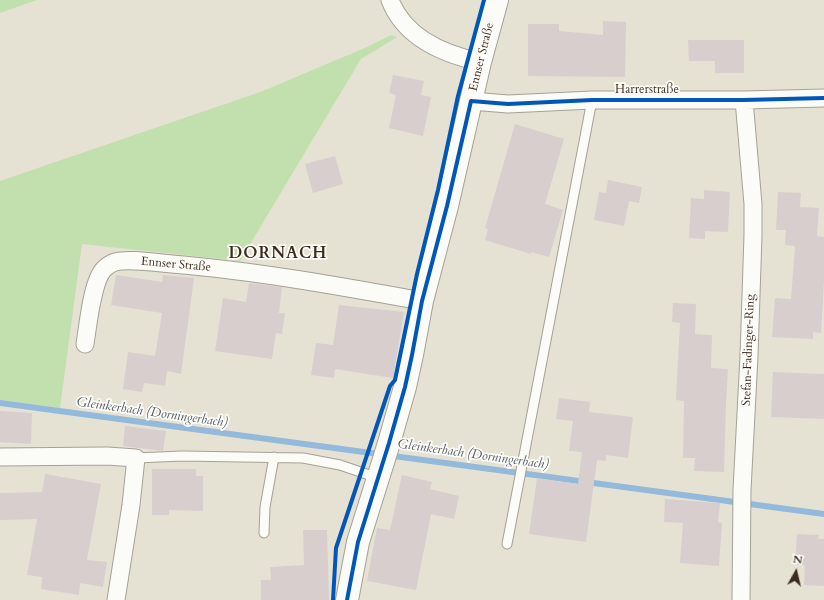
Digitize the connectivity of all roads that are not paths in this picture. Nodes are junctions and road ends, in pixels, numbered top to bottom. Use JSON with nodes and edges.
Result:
{"nodes":[{"id":1,"x":390,"y":0,"type":"edge"},
{"id":2,"x":497,"y":0,"type":"edge"},
{"id":3,"x":480,"y":62,"type":"junction"},
{"id":4,"x":824,"y":98,"type":"edge"},
{"id":5,"x":471,"y":100,"type":"junction"},
{"id":6,"x":592,"y":100,"type":"junction"},
{"id":7,"x":744,"y":100,"type":"junction"},
{"id":8,"x":422,"y":301,"type":"junction"},
{"id":9,"x":85,"y":344,"type":"dead end"},
{"id":10,"x":0,"y":457,"type":"edge"},
{"id":11,"x":136,"y":458,"type":"junction"},
{"id":12,"x":274,"y":458,"type":"junction"},
{"id":13,"x":380,"y":471,"type":"junction"},
{"id":14,"x":264,"y":533,"type":"dead end"},
{"id":15,"x":507,"y":544,"type":"dead end"},
{"id":16,"x":116,"y":600,"type":"edge"},
{"id":17,"x":346,"y":600,"type":"edge"},
{"id":18,"x":741,"y":600,"type":"edge"}],
"edges":[{"from":1,"to":3,"type":"street"},
{"from":2,"to":3,"type":"street","name":"Ennser Straße"},
{"from":3,"to":5,"type":"street","name":"Ennser Straße"},
{"from":4,"to":7,"type":"street","name":"Harrerstraße"},
{"from":5,"to":6,"type":"street","name":"Harrerstraße"},
{"from":5,"to":8,"type":"street","name":"Ennser Straße"},
{"from":6,"to":7,"type":"street","name":"Harrerstraße"},
{"from":6,"to":15,"type":"lane"},
{"from":7,"to":18,"type":"street","name":"Stefan-Fadinger-Ring"},
{"from":8,"to":9,"type":"street","name":"Ennser Straße"},
{"from":8,"to":13,"type":"street","name":"Ennser Straße"},
{"from":10,"to":11,"type":"street"},
{"from":11,"to":12,"type":"lane"},
{"from":11,"to":16,"type":"street"},
{"from":12,"to":13,"type":"lane"},
{"from":12,"to":14,"type":"lane"},
{"from":13,"to":17,"type":"street","name":"Ennser Straße"}]}
